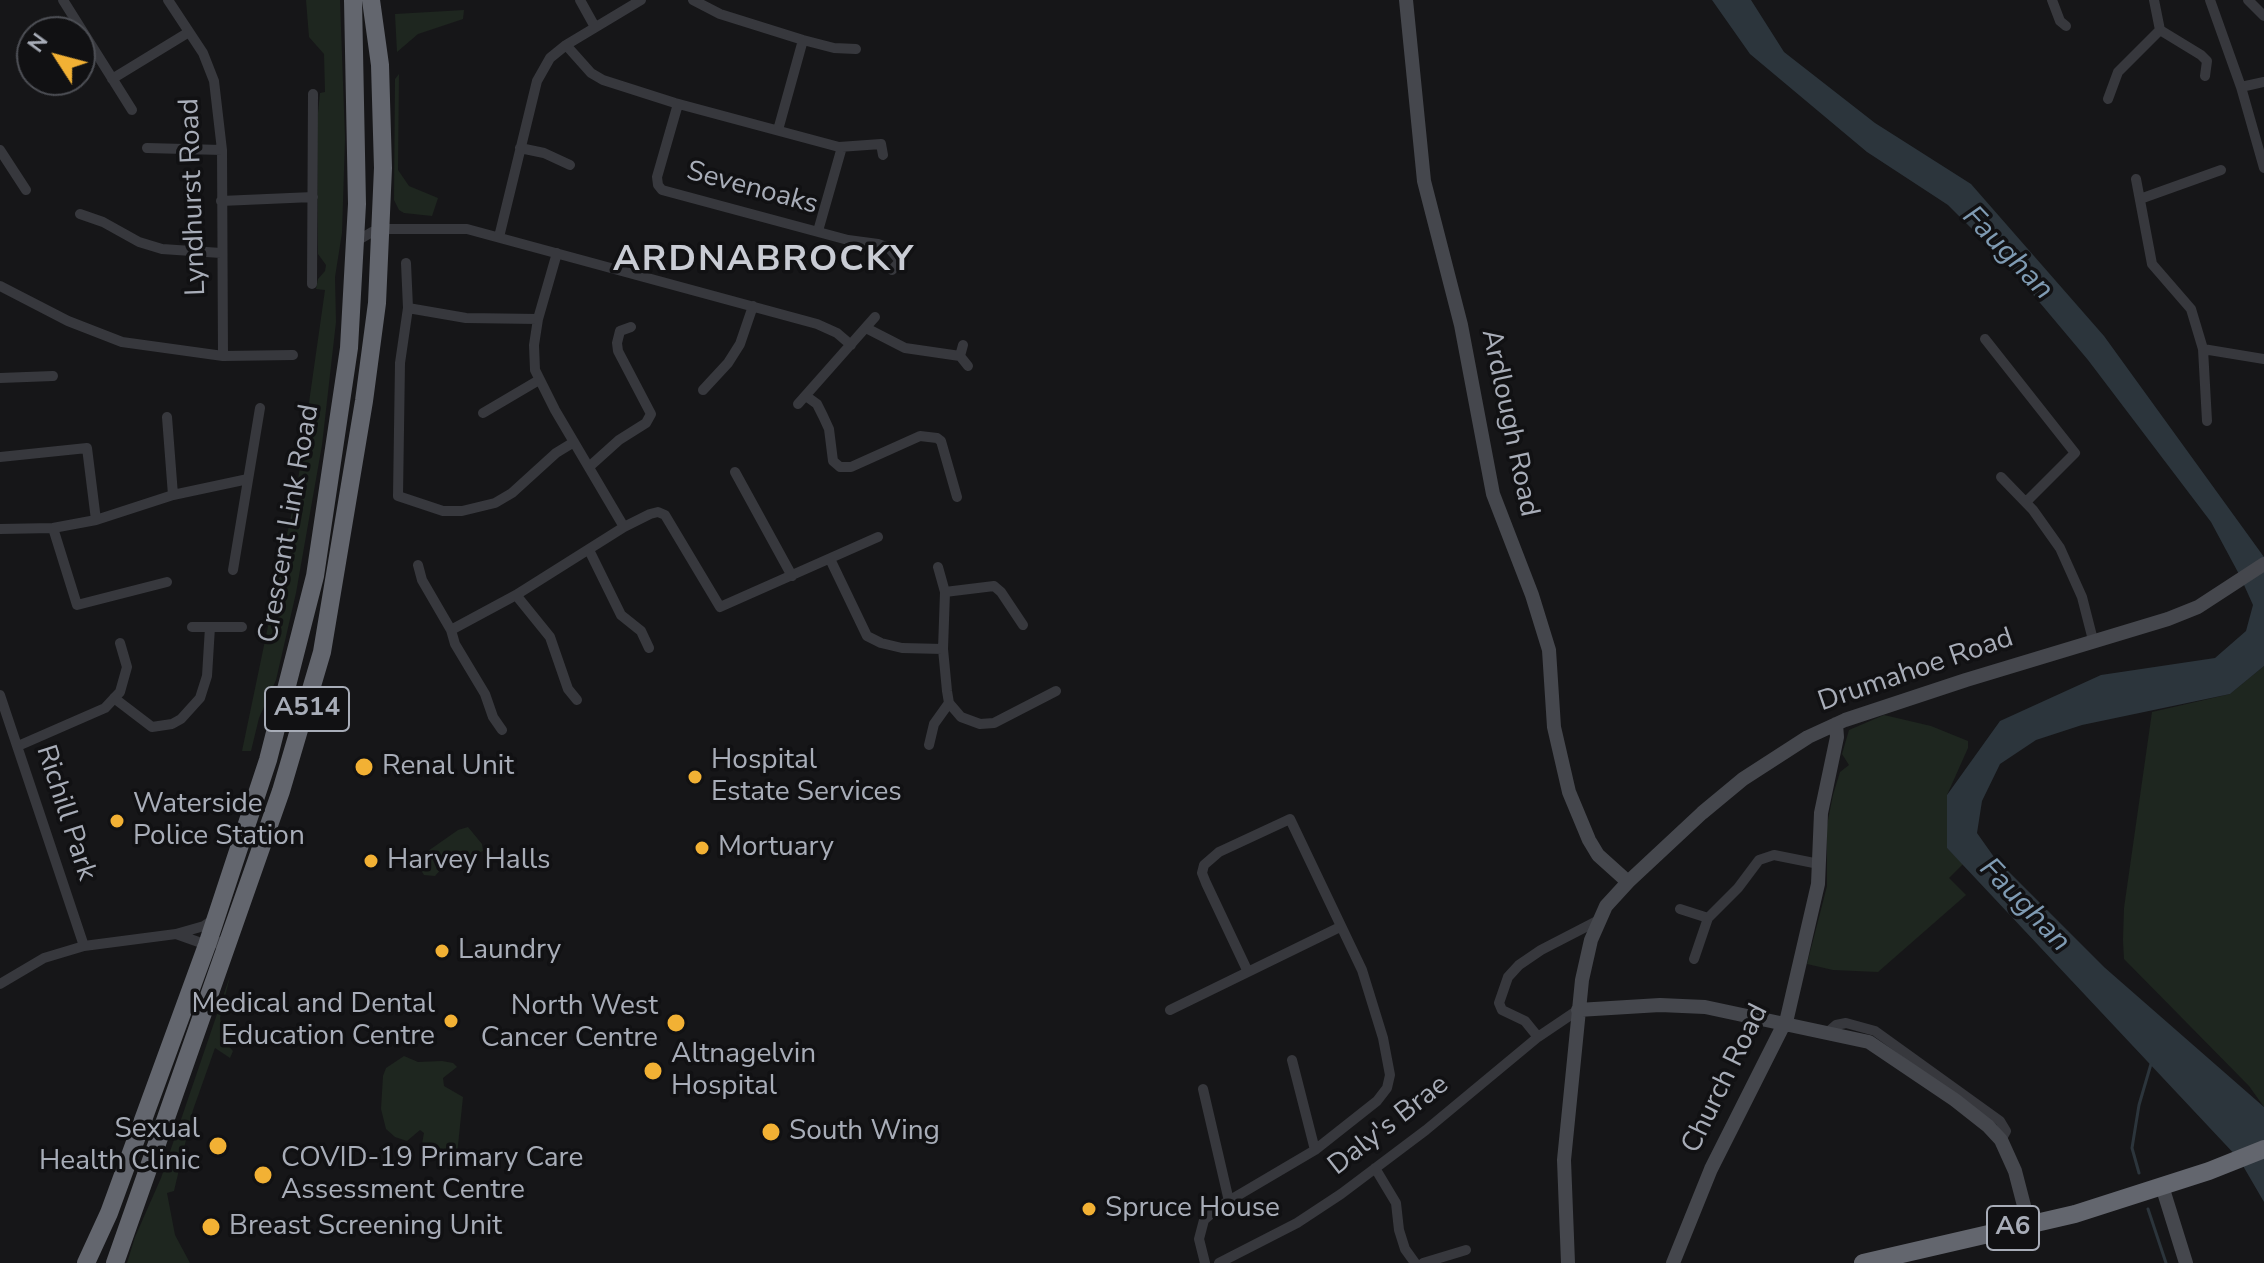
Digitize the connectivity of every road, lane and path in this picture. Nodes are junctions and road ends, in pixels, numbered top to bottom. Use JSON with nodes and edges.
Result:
{"nodes":[{"id":1,"x":63,"y":0,"type":"edge"},
{"id":2,"x":168,"y":0,"type":"edge"},
{"id":3,"x":353,"y":0,"type":"edge"},
{"id":4,"x":371,"y":0,"type":"edge"},
{"id":5,"x":580,"y":0,"type":"edge"},
{"id":6,"x":641,"y":0,"type":"edge"},
{"id":7,"x":1406,"y":0,"type":"edge"},
{"id":8,"x":2052,"y":0,"type":"edge"},
{"id":9,"x":2154,"y":0,"type":"edge"},
{"id":10,"x":2210,"y":0,"type":"edge"},
{"id":11,"x":2248,"y":0,"type":"edge"},
{"id":12,"x":697,"y":1,"type":"edge"},
{"id":13,"x":2264,"y":16,"type":"edge"},
{"id":14,"x":2066,"y":26,"type":"dead end"},
{"id":15,"x":595,"y":27,"type":"junction"},
{"id":16,"x":2160,"y":30,"type":"junction"},
{"id":17,"x":189,"y":32,"type":"junction"},
{"id":18,"x":803,"y":40,"type":"junction"},
{"id":19,"x":566,"y":45,"type":"junction"},
{"id":20,"x":856,"y":49,"type":"dead end"},
{"id":21,"x":2205,"y":76,"type":"dead end"},
{"id":22,"x":112,"y":79,"type":"junction"},
{"id":23,"x":2264,"y":82,"type":"edge"},
{"id":24,"x":2241,"y":87,"type":"junction"},
{"id":25,"x":313,"y":94,"type":"dead end"},
{"id":26,"x":2108,"y":99,"type":"dead end"},
{"id":27,"x":678,"y":104,"type":"junction"},
{"id":28,"x":132,"y":110,"type":"dead end"},
{"id":29,"x":778,"y":130,"type":"junction"},
{"id":30,"x":842,"y":147,"type":"junction"},
{"id":31,"x":147,"y":148,"type":"dead end"},
{"id":32,"x":520,"y":148,"type":"junction"},
{"id":33,"x":0,"y":150,"type":"edge"},
{"id":34,"x":222,"y":150,"type":"junction"},
{"id":35,"x":883,"y":155,"type":"dead end"},
{"id":36,"x":570,"y":165,"type":"dead end"},
{"id":37,"x":2264,"y":168,"type":"edge"},
{"id":38,"x":2221,"y":170,"type":"dead end"},
{"id":39,"x":2136,"y":179,"type":"dead end"},
{"id":40,"x":26,"y":190,"type":"dead end"},
{"id":41,"x":313,"y":197,"type":"junction"},
{"id":42,"x":2140,"y":199,"type":"junction"},
{"id":43,"x":221,"y":201,"type":"junction"},
{"id":44,"x":80,"y":214,"type":"dead end"},
{"id":45,"x":381,"y":230,"type":"junction"},
{"id":46,"x":818,"y":231,"type":"junction"},
{"id":47,"x":499,"y":237,"type":"junction"},
{"id":48,"x":355,"y":242,"type":"junction"},
{"id":49,"x":221,"y":253,"type":"junction"},
{"id":50,"x":557,"y":253,"type":"junction"},
{"id":51,"x":406,"y":263,"type":"dead end"},
{"id":52,"x":892,"y":270,"type":"dead end"},
{"id":53,"x":312,"y":284,"type":"dead end"},
{"id":54,"x":0,"y":286,"type":"edge"},
{"id":55,"x":753,"y":306,"type":"junction"},
{"id":56,"x":408,"y":308,"type":"junction"},
{"id":57,"x":875,"y":317,"type":"dead end"},
{"id":58,"x":538,"y":319,"type":"junction"},
{"id":59,"x":631,"y":327,"type":"dead end"},
{"id":60,"x":866,"y":328,"type":"junction"},
{"id":61,"x":1985,"y":339,"type":"dead end"},
{"id":62,"x":851,"y":345,"type":"junction"},
{"id":63,"x":2203,"y":349,"type":"junction"},
{"id":64,"x":293,"y":355,"type":"dead end"},
{"id":65,"x":223,"y":356,"type":"junction"},
{"id":66,"x":2264,"y":359,"type":"edge"},
{"id":67,"x":968,"y":366,"type":"dead end"},
{"id":68,"x":53,"y":376,"type":"dead end"},
{"id":69,"x":0,"y":378,"type":"edge"},
{"id":70,"x":539,"y":380,"type":"junction"},
{"id":71,"x":705,"y":382,"type":"dead end"},
{"id":72,"x":260,"y":408,"type":"dead end"},
{"id":73,"x":483,"y":413,"type":"dead end"},
{"id":74,"x":167,"y":417,"type":"dead end"},
{"id":75,"x":2207,"y":421,"type":"dead end"},
{"id":76,"x":574,"y":442,"type":"junction"},
{"id":77,"x":0,"y":457,"type":"edge"},
{"id":78,"x":589,"y":467,"type":"junction"},
{"id":79,"x":735,"y":472,"type":"dead end"},
{"id":80,"x":2001,"y":477,"type":"dead end"},
{"id":81,"x":248,"y":479,"type":"junction"},
{"id":82,"x":173,"y":495,"type":"junction"},
{"id":83,"x":957,"y":497,"type":"dead end"},
{"id":84,"x":2026,"y":502,"type":"junction"},
{"id":85,"x":96,"y":520,"type":"junction"},
{"id":86,"x":624,"y":527,"type":"junction"},
{"id":87,"x":53,"y":528,"type":"junction"},
{"id":88,"x":0,"y":529,"type":"edge"},
{"id":89,"x":878,"y":537,"type":"dead end"},
{"id":90,"x":589,"y":550,"type":"junction"},
{"id":91,"x":830,"y":559,"type":"junction"},
{"id":92,"x":2264,"y":564,"type":"edge"},
{"id":93,"x":418,"y":565,"type":"dead end"},
{"id":94,"x":938,"y":567,"type":"dead end"},
{"id":95,"x":233,"y":570,"type":"dead end"},
{"id":96,"x":792,"y":576,"type":"junction"},
{"id":97,"x":167,"y":582,"type":"dead end"},
{"id":98,"x":945,"y":592,"type":"junction"},
{"id":99,"x":516,"y":595,"type":"junction"},
{"id":100,"x":1023,"y":625,"type":"dead end"},
{"id":101,"x":192,"y":627,"type":"dead end"},
{"id":102,"x":210,"y":627,"type":"junction"},
{"id":103,"x":242,"y":627,"type":"dead end"},
{"id":104,"x":451,"y":630,"type":"junction"},
{"id":105,"x":2093,"y":640,"type":"junction"},
{"id":106,"x":120,"y":643,"type":"dead end"},
{"id":107,"x":649,"y":648,"type":"dead end"},
{"id":108,"x":943,"y":649,"type":"junction"},
{"id":109,"x":1056,"y":691,"type":"dead end"},
{"id":110,"x":0,"y":695,"type":"edge"},
{"id":111,"x":114,"y":698,"type":"junction"},
{"id":112,"x":577,"y":700,"type":"dead end"},
{"id":113,"x":949,"y":703,"type":"junction"},
{"id":114,"x":1836,"y":724,"type":"junction"},
{"id":115,"x":502,"y":730,"type":"dead end"},
{"id":116,"x":929,"y":745,"type":"dead end"},
{"id":117,"x":18,"y":746,"type":"junction"},
{"id":118,"x":1819,"y":864,"type":"junction"},
{"id":119,"x":1628,"y":882,"type":"junction"},
{"id":120,"x":1680,"y":909,"type":"dead end"},
{"id":121,"x":215,"y":918,"type":"junction"},
{"id":122,"x":1708,"y":918,"type":"junction"},
{"id":123,"x":1601,"y":919,"type":"junction"},
{"id":124,"x":1340,"y":927,"type":"junction"},
{"id":125,"x":176,"y":934,"type":"junction"},
{"id":126,"x":229,"y":940,"type":"junction"},
{"id":127,"x":207,"y":945,"type":"junction"},
{"id":128,"x":84,"y":946,"type":"junction"},
{"id":129,"x":1694,"y":959,"type":"dead end"},
{"id":130,"x":1248,"y":972,"type":"junction"},
{"id":131,"x":0,"y":984,"type":"edge"},
{"id":132,"x":1170,"y":1010,"type":"dead end"},
{"id":133,"x":1578,"y":1010,"type":"junction"},
{"id":134,"x":1785,"y":1023,"type":"junction"},
{"id":135,"x":1538,"y":1037,"type":"junction"},
{"id":136,"x":1292,"y":1060,"type":"dead end"},
{"id":137,"x":1203,"y":1089,"type":"dead end"},
{"id":138,"x":2264,"y":1149,"type":"edge"},
{"id":139,"x":1315,"y":1150,"type":"junction"},
{"id":140,"x":1375,"y":1168,"type":"junction"},
{"id":141,"x":2162,"y":1186,"type":"junction"},
{"id":142,"x":1229,"y":1201,"type":"junction"},
{"id":143,"x":2029,"y":1225,"type":"junction"},
{"id":144,"x":1466,"y":1250,"type":"dead end"},
{"id":145,"x":86,"y":1263,"type":"edge"},
{"id":146,"x":115,"y":1263,"type":"edge"},
{"id":147,"x":1205,"y":1263,"type":"edge"},
{"id":148,"x":1219,"y":1263,"type":"edge"},
{"id":149,"x":1415,"y":1263,"type":"edge"},
{"id":150,"x":1423,"y":1263,"type":"edge"},
{"id":151,"x":1568,"y":1263,"type":"edge"},
{"id":152,"x":1673,"y":1263,"type":"edge"},
{"id":153,"x":1863,"y":1263,"type":"edge"},
{"id":154,"x":2186,"y":1263,"type":"edge"}],
"edges":[{"from":1,"to":22,"type":"street"},
{"from":2,"to":17,"type":"street","name":"Lyndhurst Road"},
{"from":3,"to":48,"type":"highway","name":"Crescent Link Road","number":"A514"},
{"from":4,"to":45,"type":"highway","name":"Crescent Link Road","number":"A514"},
{"from":5,"to":15,"type":"street"},
{"from":6,"to":15,"type":"street"},
{"from":7,"to":119,"type":"street","name":"Ardlough Road"},
{"from":8,"to":14,"type":"street"},
{"from":9,"to":16,"type":"street"},
{"from":10,"to":24,"type":"street"},
{"from":11,"to":13,"type":"street"},
{"from":12,"to":18,"type":"street"},
{"from":15,"to":19,"type":"street"},
{"from":16,"to":21,"type":"street"},
{"from":16,"to":26,"type":"street"},
{"from":17,"to":22,"type":"street"},
{"from":17,"to":34,"type":"street","name":"Lyndhurst Road"},
{"from":18,"to":20,"type":"street"},
{"from":18,"to":29,"type":"street"},
{"from":19,"to":27,"type":"street"},
{"from":19,"to":32,"type":"street"},
{"from":22,"to":28,"type":"street"},
{"from":23,"to":24,"type":"street"},
{"from":24,"to":37,"type":"street"},
{"from":25,"to":41,"type":"street"},
{"from":27,"to":29,"type":"street"},
{"from":27,"to":46,"type":"street","name":"Sevenoaks"},
{"from":29,"to":30,"type":"street"},
{"from":30,"to":35,"type":"street"},
{"from":30,"to":46,"type":"street"},
{"from":31,"to":34,"type":"street"},
{"from":32,"to":36,"type":"street"},
{"from":32,"to":47,"type":"street"},
{"from":33,"to":40,"type":"street"},
{"from":34,"to":43,"type":"street","name":"Lyndhurst Road"},
{"from":38,"to":42,"type":"street"},
{"from":39,"to":42,"type":"street"},
{"from":41,"to":43,"type":"street"},
{"from":41,"to":53,"type":"street"},
{"from":42,"to":63,"type":"street"},
{"from":43,"to":49,"type":"street","name":"Lyndhurst Road"},
{"from":44,"to":49,"type":"street"},
{"from":45,"to":47,"type":"street"},
{"from":45,"to":48,"type":"street"},
{"from":45,"to":126,"type":"highway","name":"Crescent Link Road","number":"A514"},
{"from":46,"to":52,"type":"street","name":"Sevenoaks"},
{"from":47,"to":50,"type":"street"},
{"from":48,"to":121,"type":"highway","name":"Crescent Link Road","number":"A514"},
{"from":49,"to":65,"type":"street","name":"Lyndhurst Road"},
{"from":50,"to":55,"type":"street"},
{"from":50,"to":58,"type":"street"},
{"from":51,"to":56,"type":"street"},
{"from":54,"to":65,"type":"street"},
{"from":55,"to":62,"type":"street"},
{"from":55,"to":71,"type":"street"},
{"from":56,"to":58,"type":"street"},
{"from":56,"to":76,"type":"street"},
{"from":57,"to":60,"type":"street"},
{"from":58,"to":70,"type":"street"},
{"from":59,"to":78,"type":"street"},
{"from":60,"to":62,"type":"street"},
{"from":60,"to":67,"type":"street"},
{"from":61,"to":84,"type":"street"},
{"from":62,"to":83,"type":"street"},
{"from":63,"to":66,"type":"street"},
{"from":63,"to":75,"type":"street"},
{"from":64,"to":65,"type":"street"},
{"from":68,"to":69,"type":"street"},
{"from":70,"to":73,"type":"street"},
{"from":70,"to":76,"type":"street"},
{"from":72,"to":81,"type":"street"},
{"from":74,"to":82,"type":"street"},
{"from":76,"to":78,"type":"street"},
{"from":77,"to":85,"type":"street"},
{"from":78,"to":86,"type":"street"},
{"from":79,"to":96,"type":"street"},
{"from":80,"to":84,"type":"street"},
{"from":81,"to":82,"type":"street"},
{"from":81,"to":95,"type":"street"},
{"from":82,"to":85,"type":"street"},
{"from":84,"to":105,"type":"street"},
{"from":85,"to":87,"type":"street"},
{"from":86,"to":90,"type":"street"},
{"from":86,"to":96,"type":"street"},
{"from":87,"to":88,"type":"street"},
{"from":87,"to":97,"type":"street"},
{"from":89,"to":91,"type":"street"},
{"from":90,"to":99,"type":"street"},
{"from":90,"to":107,"type":"street"},
{"from":91,"to":96,"type":"street"},
{"from":91,"to":108,"type":"street"},
{"from":92,"to":105,"type":"street","name":"Drumahoe Road"},
{"from":93,"to":104,"type":"street"},
{"from":94,"to":98,"type":"street"},
{"from":98,"to":100,"type":"street"},
{"from":98,"to":108,"type":"street"},
{"from":99,"to":104,"type":"street"},
{"from":99,"to":112,"type":"street"},
{"from":101,"to":102,"type":"street"},
{"from":102,"to":103,"type":"street"},
{"from":102,"to":111,"type":"street"},
{"from":104,"to":115,"type":"street"},
{"from":105,"to":114,"type":"street","name":"Drumahoe Road"},
{"from":106,"to":111,"type":"street"},
{"from":108,"to":113,"type":"street"},
{"from":109,"to":113,"type":"street"},
{"from":110,"to":117,"type":"street","name":"Richill Park"},
{"from":111,"to":117,"type":"street"},
{"from":113,"to":116,"type":"street"},
{"from":114,"to":118,"type":"street","name":"Church Road"},
{"from":114,"to":119,"type":"street","name":"Drumahoe Road"},
{"from":117,"to":128,"type":"street","name":"Richill Park"},
{"from":118,"to":122,"type":"street"},
{"from":118,"to":134,"type":"street","name":"Church Road"},
{"from":119,"to":123,"type":"street","name":"Drumahoe Road"},
{"from":120,"to":122,"type":"street"},
{"from":121,"to":125,"type":"street"},
{"from":121,"to":127,"type":"highway","name":"Crescent Link Road","number":"A514"},
{"from":122,"to":129,"type":"street"},
{"from":123,"to":133,"type":"street","name":"Drumahoe Road"},
{"from":123,"to":135,"type":"street"},
{"from":124,"to":130,"type":"street"},
{"from":124,"to":130,"type":"street"},
{"from":124,"to":139,"type":"street"},
{"from":125,"to":127,"type":"street"},
{"from":125,"to":128,"type":"street"},
{"from":126,"to":127,"type":"street"},
{"from":126,"to":146,"type":"highway","name":"Crescent Link Road","number":"A514"},
{"from":127,"to":145,"type":"highway","name":"Crescent Link Road","number":"A514"},
{"from":128,"to":131,"type":"street"},
{"from":130,"to":132,"type":"street"},
{"from":133,"to":134,"type":"street"},
{"from":133,"to":135,"type":"street","name":"Daly's Brae"},
{"from":133,"to":151,"type":"street","name":"Drumahoe Road"},
{"from":134,"to":143,"type":"street"},
{"from":134,"to":152,"type":"street","name":"Church Road"},
{"from":135,"to":140,"type":"street","name":"Daly's Brae"},
{"from":136,"to":139,"type":"street"},
{"from":137,"to":142,"type":"street"},
{"from":138,"to":141,"type":"highway","number":"A6"},
{"from":139,"to":142,"type":"street"},
{"from":140,"to":148,"type":"street","name":"Daly's Brae"},
{"from":140,"to":149,"type":"street"},
{"from":141,"to":143,"type":"highway","number":"A6"},
{"from":141,"to":154,"type":"street"},
{"from":142,"to":147,"type":"street"},
{"from":143,"to":153,"type":"highway","number":"A6"},
{"from":144,"to":150,"type":"street"}]}
